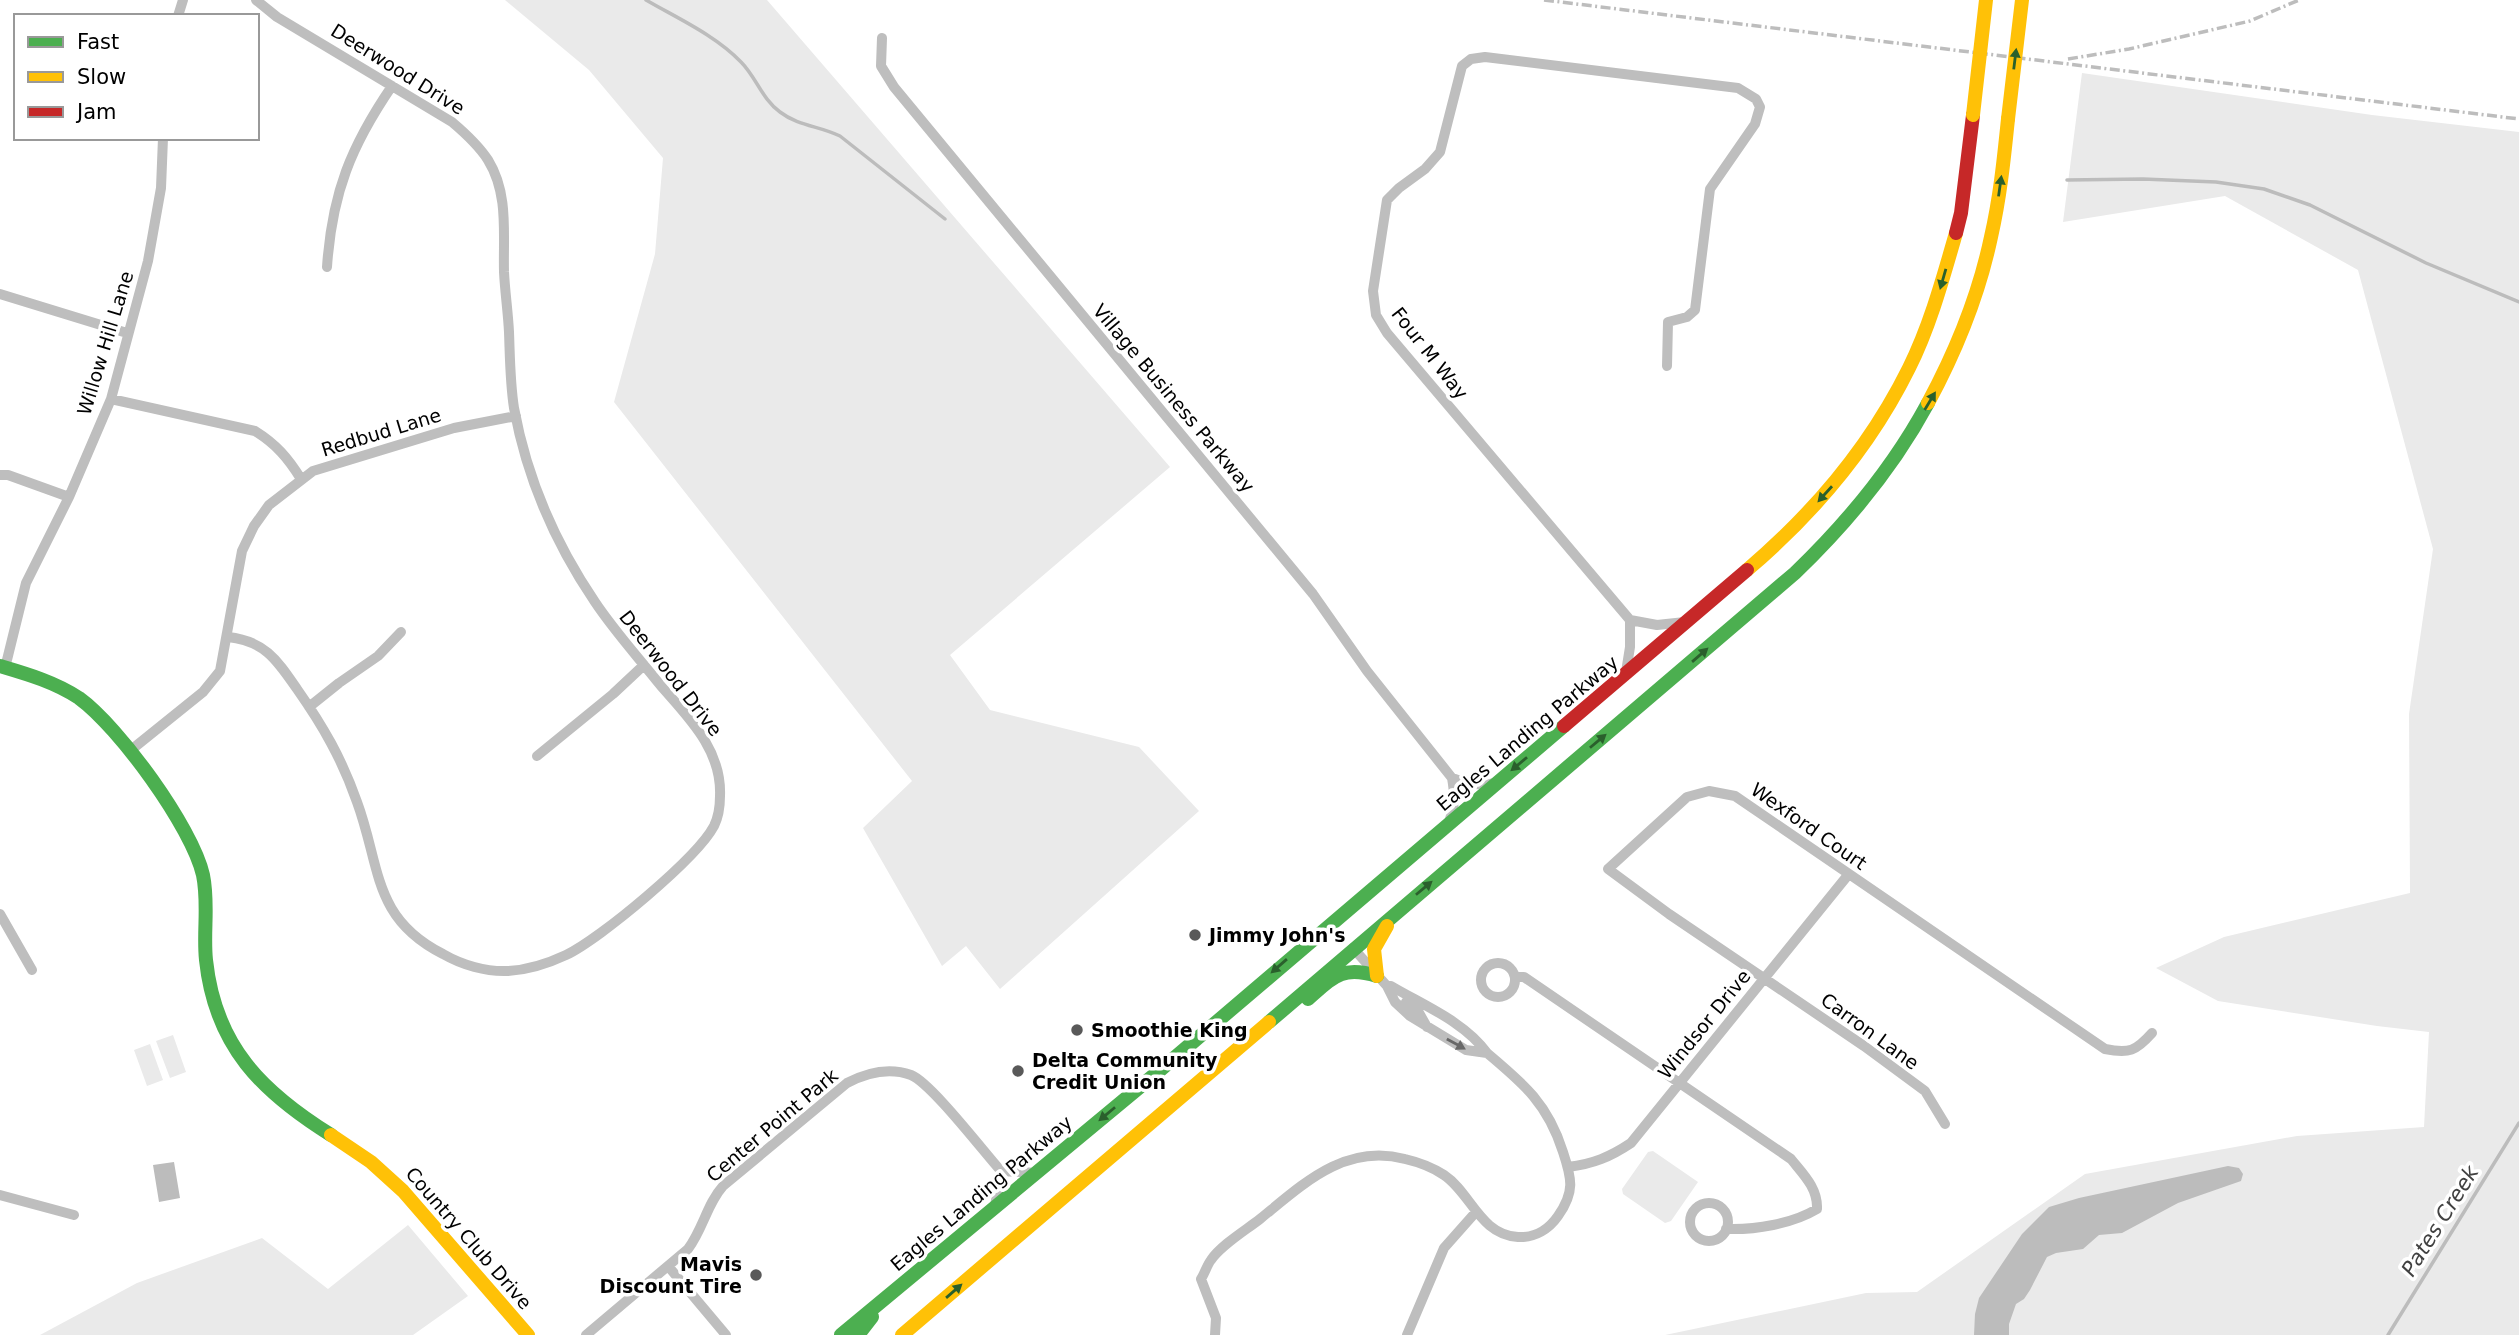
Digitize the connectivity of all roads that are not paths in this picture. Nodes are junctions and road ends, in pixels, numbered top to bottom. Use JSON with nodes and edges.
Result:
{"nodes":[{"id":1,"x":256,"y":0,"type":"edge"},
{"id":2,"x":1986,"y":0,"type":"edge"},
{"id":3,"x":2022,"y":0,"type":"edge"},
{"id":4,"x":881,"y":38,"type":"dead end"},
{"id":5,"x":391,"y":86,"type":"junction"},
{"id":6,"x":163,"y":140,"type":"edge"},
{"id":7,"x":327,"y":267,"type":"dead end"},
{"id":8,"x":0,"y":295,"type":"edge"},
{"id":9,"x":127,"y":333,"type":"junction"},
{"id":10,"x":1667,"y":366,"type":"dead end"},
{"id":11,"x":111,"y":399,"type":"junction"},
{"id":12,"x":516,"y":416,"type":"junction"},
{"id":13,"x":0,"y":475,"type":"edge"},
{"id":14,"x":301,"y":480,"type":"junction"},
{"id":15,"x":69,"y":497,"type":"junction"},
{"id":16,"x":1630,"y":620,"type":"junction"},
{"id":17,"x":1686,"y":622,"type":"junction"},
{"id":18,"x":401,"y":632,"type":"dead end"},
{"id":19,"x":228,"y":637,"type":"junction"},
{"id":20,"x":644,"y":665,"type":"junction"},
{"id":21,"x":2,"y":667,"type":"edge"},
{"id":22,"x":1626,"y":673,"type":"junction"},
{"id":23,"x":309,"y":707,"type":"junction"},
{"id":24,"x":131,"y":750,"type":"junction"},
{"id":25,"x":537,"y":756,"type":"dead end"},
{"id":26,"x":1452,"y":778,"type":"junction"},
{"id":27,"x":1498,"y":782,"type":"junction"},
{"id":28,"x":1448,"y":824,"type":"junction"},
{"id":29,"x":1848,"y":875,"type":"junction"},
{"id":30,"x":1399,"y":909,"type":"junction"},
{"id":31,"x":0,"y":914,"type":"edge"},
{"id":32,"x":1353,"y":948,"type":"junction"},
{"id":33,"x":32,"y":970,"type":"dead end"},
{"id":34,"x":1764,"y":977,"type":"junction"},
{"id":35,"x":1516,"y":978,"type":"dead end"},
{"id":36,"x":1384,"y":984,"type":"junction"},
{"id":37,"x":2152,"y":1033,"type":"dead end"},
{"id":38,"x":1487,"y":1053,"type":"junction"},
{"id":39,"x":1211,"y":1071,"type":"junction"},
{"id":40,"x":1681,"y":1082,"type":"junction"},
{"id":41,"x":1945,"y":1124,"type":"dead end"},
{"id":42,"x":1568,"y":1167,"type":"junction"},
{"id":43,"x":1001,"y":1171,"type":"junction"},
{"id":44,"x":1037,"y":1173,"type":"junction"},
{"id":45,"x":0,"y":1195,"type":"edge"},
{"id":46,"x":995,"y":1206,"type":"junction"},
{"id":47,"x":1475,"y":1213,"type":"junction"},
{"id":48,"x":74,"y":1215,"type":"dead end"},
{"id":49,"x":1726,"y":1229,"type":"dead end"},
{"id":50,"x":668,"y":1266,"type":"junction"},
{"id":51,"x":890,"y":1293,"type":"junction"},
{"id":52,"x":528,"y":1335,"type":"edge"},
{"id":53,"x":586,"y":1335,"type":"edge"},
{"id":54,"x":726,"y":1335,"type":"edge"},
{"id":55,"x":841,"y":1335,"type":"edge"},
{"id":56,"x":858,"y":1335,"type":"edge"},
{"id":57,"x":902,"y":1335,"type":"edge"},
{"id":58,"x":1215,"y":1335,"type":"edge"},
{"id":59,"x":1407,"y":1335,"type":"edge"}],
"edges":[{"from":1,"to":5,"type":"street","name":"Deerwood Drive"},
{"from":2,"to":17,"type":"main road","name":"Eagles Landing Parkway","one_way":true,"bridge":true},
{"from":30,"to":3,"type":"main road","one_way":true,"bridge":true},
{"from":4,"to":26,"type":"street","name":"Village Business Parkway"},
{"from":5,"to":7,"type":"street"},
{"from":5,"to":12,"type":"street","name":"Deerwood Drive"},
{"from":6,"to":9,"type":"street","name":"Willow Hill Lane"},
{"from":8,"to":9,"type":"street"},
{"from":9,"to":11,"type":"street","name":"Willow Hill Lane"},
{"from":10,"to":16,"type":"street","name":"Four M Way"},
{"from":11,"to":14,"type":"street"},
{"from":11,"to":15,"type":"street","name":"Willow Hill Lane"},
{"from":12,"to":14,"type":"street","name":"Redbud Lane"},
{"from":12,"to":20,"type":"street","name":"Deerwood Drive"},
{"from":13,"to":15,"type":"street"},
{"from":14,"to":19,"type":"street","name":"Redbud Lane"},
{"from":15,"to":21,"type":"street","name":"Willow Hill Lane"},
{"from":16,"to":17,"type":"street"},
{"from":16,"to":22,"type":"street"},
{"from":17,"to":22,"type":"main road","name":"Eagles Landing Parkway"},
{"from":18,"to":23,"type":"street"},
{"from":19,"to":23,"type":"street","name":"Deerwood Drive"},
{"from":19,"to":24,"type":"street","name":"Redbud Lane"},
{"from":20,"to":23,"type":"street","name":"Deerwood Drive"},
{"from":20,"to":25,"type":"street"},
{"from":21,"to":24,"type":"main road","name":"Country Club Drive"},
{"from":22,"to":27,"type":"main road","name":"Eagles Landing Parkway","one_way":true},
{"from":24,"to":52,"type":"main road","name":"Country Club Drive"},
{"from":26,"to":27,"type":"street"},
{"from":26,"to":28,"type":"street"},
{"from":27,"to":28,"type":"main road","name":"Eagles Landing Parkway"},
{"from":28,"to":44,"type":"main road","name":"Eagles Landing Parkway","one_way":true},
{"from":29,"to":34,"type":"street","name":"Windsor Drive"},
{"from":29,"to":34,"type":"street","name":"Wexford Court"},
{"from":29,"to":37,"type":"street","name":"Wexford Court"},
{"from":30,"to":32,"type":"main road"},
{"from":30,"to":36,"type":"main road"},
{"from":31,"to":33,"type":"street"},
{"from":32,"to":36,"type":"street"},
{"from":32,"to":39,"type":"main road"},
{"from":34,"to":40,"type":"street","name":"Windsor Drive"},
{"from":34,"to":41,"type":"street","name":"Carron Lane"},
{"from":35,"to":40,"type":"street"},
{"from":36,"to":38,"type":"street"},
{"from":36,"to":38,"type":"street","one_way":true},
{"from":36,"to":39,"type":"main road"},
{"from":38,"to":42,"type":"street"},
{"from":57,"to":39,"type":"main road","one_way":true},
{"from":40,"to":42,"type":"street","name":"Windsor Drive"},
{"from":40,"to":49,"type":"street"},
{"from":42,"to":47,"type":"street"},
{"from":43,"to":44,"type":"street"},
{"from":43,"to":46,"type":"street"},
{"from":43,"to":50,"type":"street","name":"Center Point Park"},
{"from":44,"to":46,"type":"main road","name":"Eagles Landing Parkway"},
{"from":45,"to":48,"type":"street"},
{"from":46,"to":51,"type":"main road","name":"Eagles Landing Parkway"},
{"from":47,"to":58,"type":"street"},
{"from":47,"to":59,"type":"street"},
{"from":50,"to":53,"type":"street","name":"Center Point Park"},
{"from":50,"to":54,"type":"street"},
{"from":51,"to":55,"type":"main road","name":"Eagles Landing Parkway"},
{"from":51,"to":56,"type":"main road"}]}
